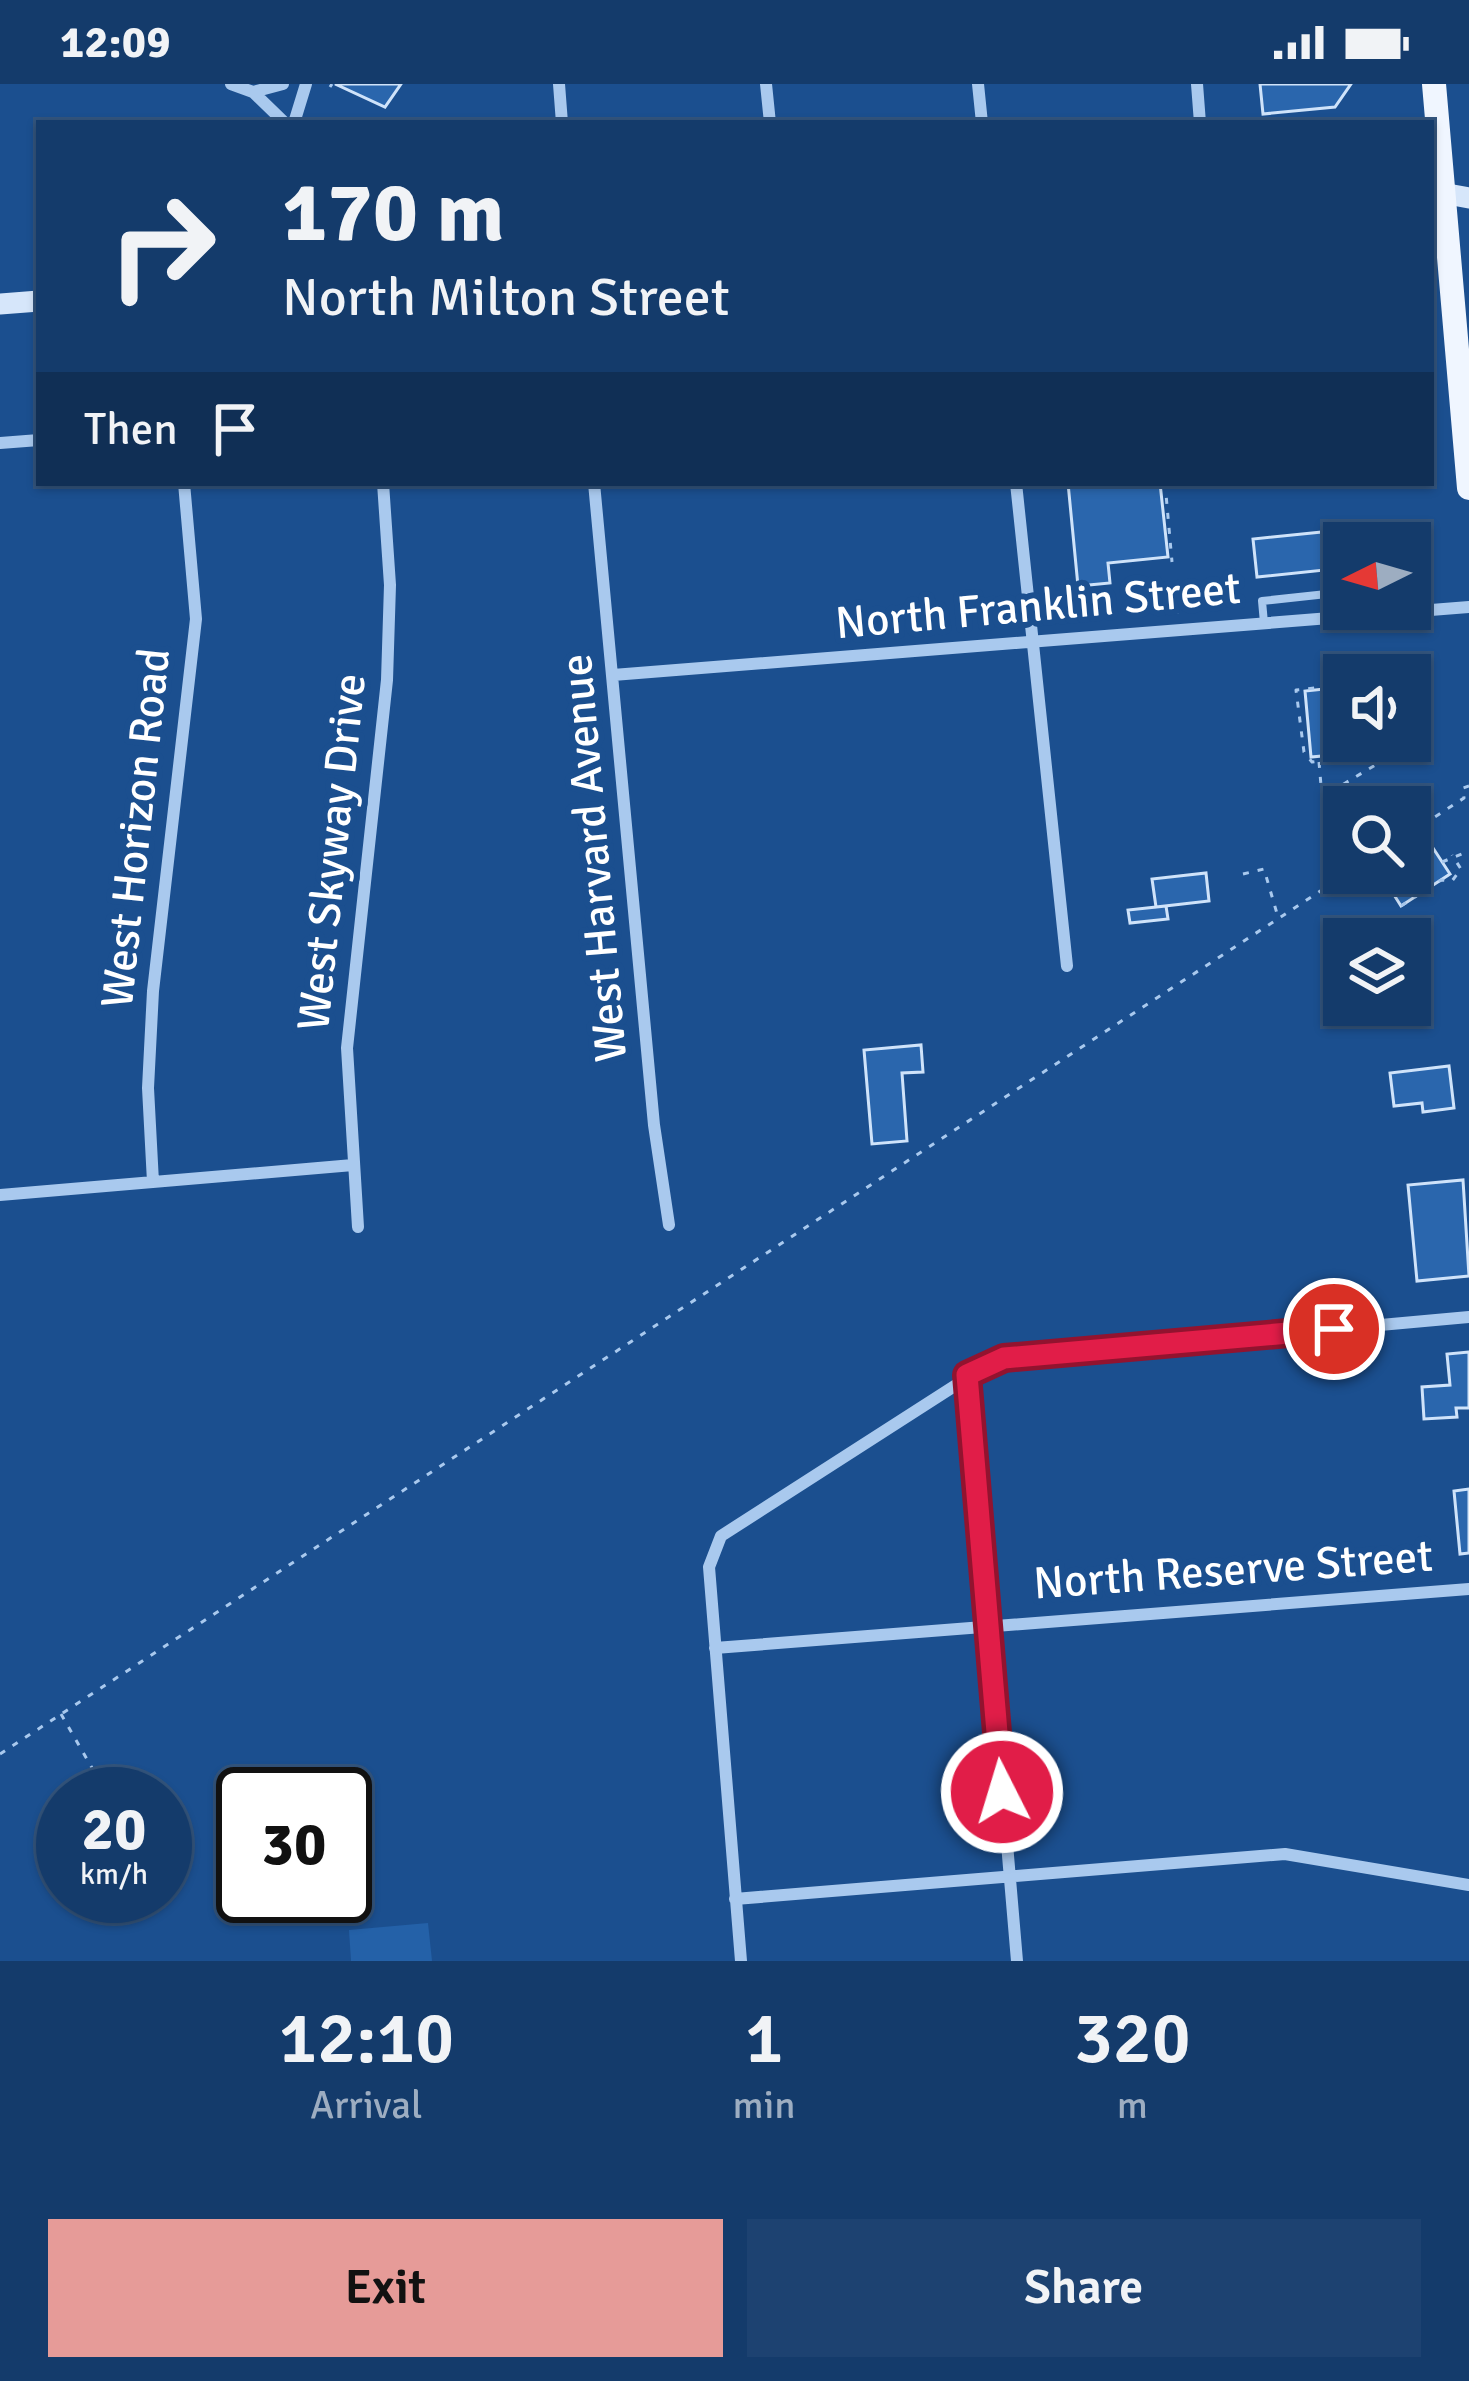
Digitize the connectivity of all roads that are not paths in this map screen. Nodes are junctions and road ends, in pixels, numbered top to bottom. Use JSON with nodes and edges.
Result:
{"nodes":[{"id":1,"x":230,"y":84,"type":"edge"},
{"id":2,"x":283,"y":84,"type":"edge"},
{"id":3,"x":306,"y":84,"type":"edge"},
{"id":4,"x":559,"y":84,"type":"edge"},
{"id":5,"x":766,"y":84,"type":"edge"},
{"id":6,"x":978,"y":84,"type":"edge"},
{"id":7,"x":1197,"y":84,"type":"edge"},
{"id":8,"x":1434,"y":84,"type":"edge"},
{"id":9,"x":253,"y":92,"type":"junction"},
{"id":10,"x":286,"y":120,"type":"edge"},
{"id":11,"x":291,"y":120,"type":"edge"},
{"id":12,"x":562,"y":120,"type":"edge"},
{"id":13,"x":770,"y":120,"type":"edge"},
{"id":14,"x":982,"y":120,"type":"edge"},
{"id":15,"x":1200,"y":120,"type":"edge"},
{"id":16,"x":1469,"y":176,"type":"edge"},
{"id":17,"x":1437,"y":190,"type":"edge"},
{"id":18,"x":1469,"y":198,"type":"edge"},
{"id":19,"x":36,"y":301,"type":"edge"},
{"id":20,"x":0,"y":304,"type":"edge"},
{"id":21,"x":36,"y":440,"type":"edge"},
{"id":22,"x":0,"y":443,"type":"edge"},
{"id":23,"x":184,"y":486,"type":"edge"},
{"id":24,"x":383,"y":486,"type":"edge"},
{"id":25,"x":594,"y":486,"type":"edge"},
{"id":26,"x":1016,"y":486,"type":"edge"},
{"id":27,"x":1469,"y":488,"type":"edge"},
{"id":28,"x":1323,"y":594,"type":"edge"},
{"id":29,"x":1469,"y":607,"type":"edge"},
{"id":30,"x":1264,"y":623,"type":"junction"},
{"id":31,"x":1032,"y":644,"type":"junction"},
{"id":32,"x":613,"y":675,"type":"junction"},
{"id":33,"x":1067,"y":966,"type":"dead end"},
{"id":34,"x":353,"y":1165,"type":"junction"},
{"id":35,"x":153,"y":1182,"type":"junction"},
{"id":36,"x":0,"y":1195,"type":"edge"},
{"id":37,"x":669,"y":1226,"type":"dead end"},
{"id":38,"x":358,"y":1227,"type":"dead end"},
{"id":39,"x":1469,"y":1317,"type":"edge"},
{"id":40,"x":967,"y":1375,"type":"junction"},
{"id":41,"x":1469,"y":1588,"type":"edge"},
{"id":42,"x":988,"y":1625,"type":"junction"},
{"id":43,"x":715,"y":1648,"type":"junction"},
{"id":44,"x":1010,"y":1875,"type":"junction"},
{"id":45,"x":1469,"y":1885,"type":"edge"},
{"id":46,"x":735,"y":1899,"type":"junction"},
{"id":47,"x":741,"y":1961,"type":"edge"},
{"id":48,"x":1017,"y":1961,"type":"edge"}],
"edges":[{"from":1,"to":9,"type":"street"},
{"from":2,"to":9,"type":"street"},
{"from":3,"to":11,"type":"street"},
{"from":4,"to":12,"type":"street"},
{"from":5,"to":13,"type":"street"},
{"from":6,"to":14,"type":"street"},
{"from":7,"to":15,"type":"street"},
{"from":8,"to":17,"type":"main road"},
{"from":9,"to":10,"type":"street"},
{"from":16,"to":17,"type":"main road"},
{"from":17,"to":18,"type":"main road"},
{"from":17,"to":27,"type":"main road"},
{"from":19,"to":20,"type":"main road"},
{"from":21,"to":22,"type":"street"},
{"from":23,"to":35,"type":"street","name":"West Horizon Road"},
{"from":24,"to":34,"type":"street","name":"West Skyway Drive"},
{"from":25,"to":32,"type":"street","name":"West Harvard Avenue"},
{"from":26,"to":31,"type":"street"},
{"from":28,"to":30,"type":"lane"},
{"from":29,"to":30,"type":"street","name":"North Franklin Street"},
{"from":30,"to":31,"type":"street","name":"North Franklin Street"},
{"from":31,"to":32,"type":"street","name":"North Franklin Street"},
{"from":31,"to":33,"type":"street"},
{"from":32,"to":37,"type":"street","name":"West Harvard Avenue"},
{"from":34,"to":35,"type":"street"},
{"from":34,"to":38,"type":"street","name":"West Skyway Drive"},
{"from":35,"to":36,"type":"street"},
{"from":39,"to":40,"type":"street"},
{"from":40,"to":42,"type":"street"},
{"from":40,"to":43,"type":"street"},
{"from":41,"to":42,"type":"street","name":"North Reserve Street"},
{"from":42,"to":43,"type":"street","name":"North Reserve Street"},
{"from":42,"to":44,"type":"street"},
{"from":43,"to":46,"type":"street"},
{"from":44,"to":45,"type":"street"},
{"from":44,"to":46,"type":"street"},
{"from":44,"to":48,"type":"street"},
{"from":46,"to":47,"type":"street"}]}
